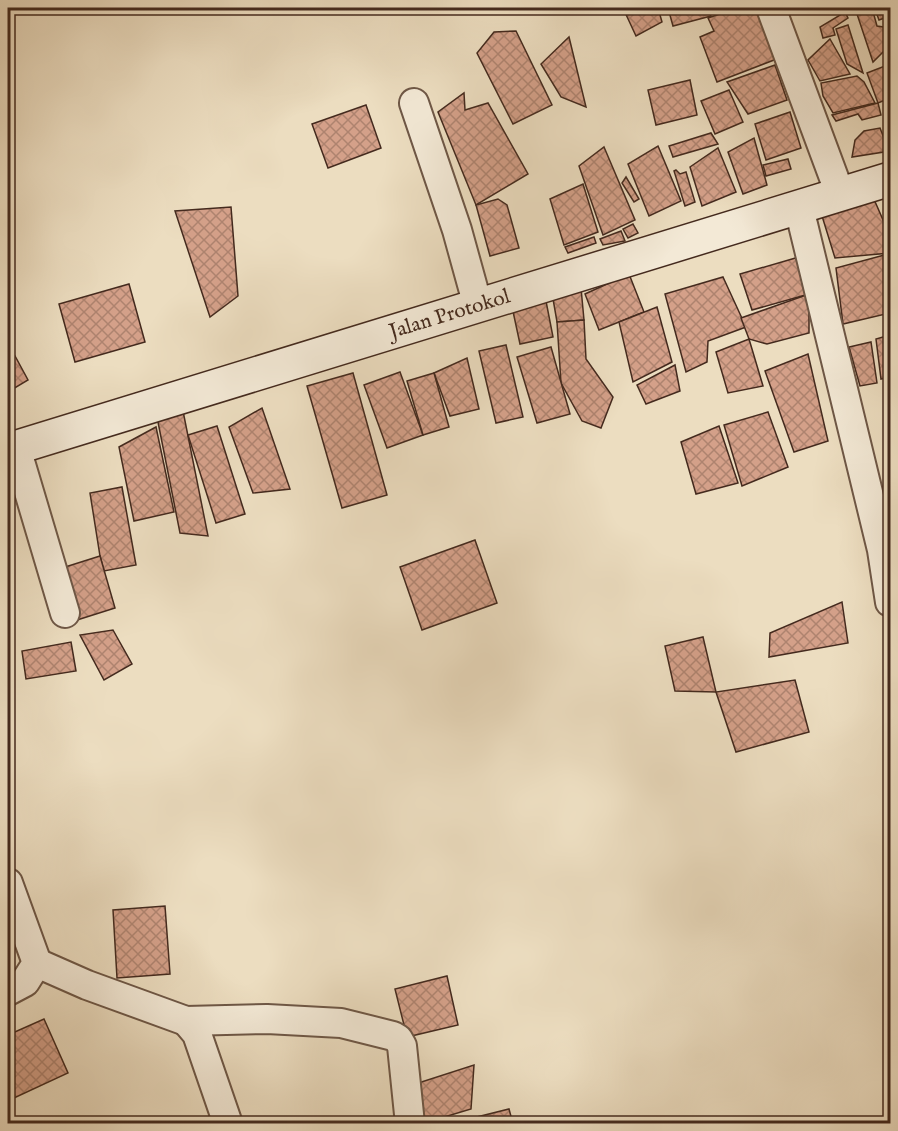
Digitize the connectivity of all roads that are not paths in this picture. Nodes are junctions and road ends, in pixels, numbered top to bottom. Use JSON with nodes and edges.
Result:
{"nodes":[{"id":1,"x":771,"y":8,"type":"edge"},
{"id":2,"x":414,"y":103,"type":"dead end"},
{"id":3,"x":891,"y":178,"type":"edge"},
{"id":4,"x":840,"y":194,"type":"junction"},
{"id":5,"x":799,"y":208,"type":"junction"},
{"id":6,"x":478,"y":306,"type":"junction"},
{"id":7,"x":12,"y":449,"type":"edge"},
{"id":8,"x":891,"y":602,"type":"edge"},
{"id":9,"x":65,"y":613,"type":"dead end"},
{"id":10,"x":8,"y":883,"type":"edge"},
{"id":11,"x":37,"y":963,"type":"junction"},
{"id":12,"x":8,"y":991,"type":"edge"},
{"id":13,"x":186,"y":1021,"type":"junction"},
{"id":14,"x":228,"y":1124,"type":"edge"},
{"id":15,"x":410,"y":1124,"type":"edge"}],
"edges":[{"from":1,"to":4,"type":"street"},
{"from":2,"to":6,"type":"street"},
{"from":3,"to":4,"type":"street","name":"Jalan Protokol"},
{"from":4,"to":5,"type":"street","name":"Jalan Protokol"},
{"from":5,"to":6,"type":"street","name":"Jalan Protokol"},
{"from":5,"to":8,"type":"street"},
{"from":6,"to":7,"type":"street","name":"Jalan Protokol"},
{"from":7,"to":9,"type":"street"},
{"from":10,"to":11,"type":"street"},
{"from":11,"to":12,"type":"street"},
{"from":11,"to":13,"type":"street"},
{"from":13,"to":14,"type":"street"},
{"from":13,"to":15,"type":"street"}]}
